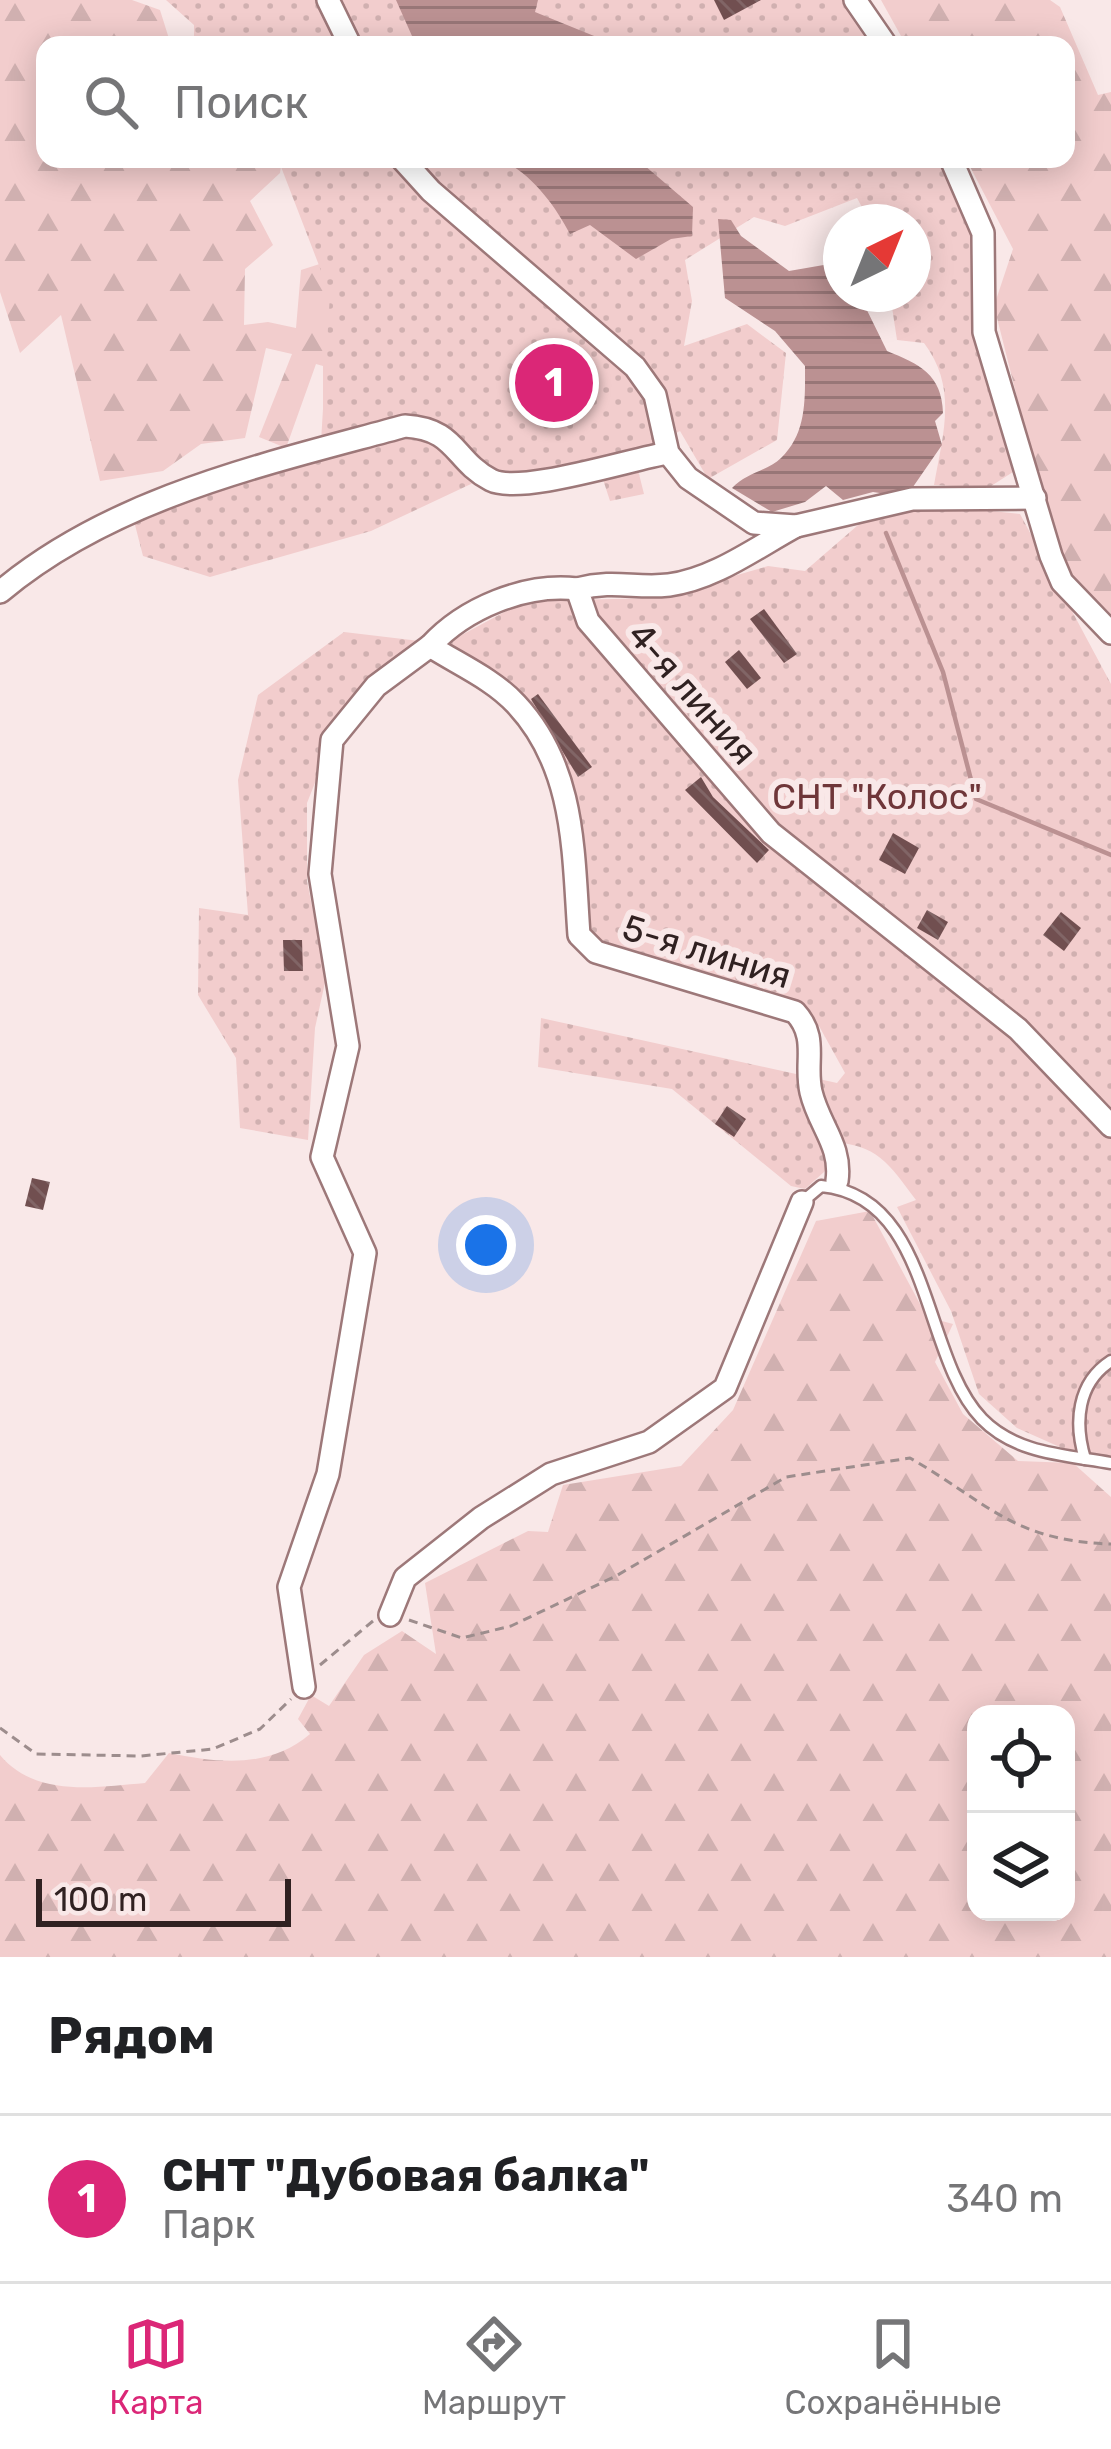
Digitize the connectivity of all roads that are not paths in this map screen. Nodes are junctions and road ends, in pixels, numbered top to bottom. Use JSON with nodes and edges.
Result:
{"nodes":[{"id":1,"x":328,"y":0,"type":"edge"},
{"id":2,"x":855,"y":0,"type":"edge"},
{"id":3,"x":346,"y":36,"type":"edge"},
{"id":4,"x":880,"y":36,"type":"edge"},
{"id":5,"x":410,"y":168,"type":"edge"},
{"id":6,"x":955,"y":168,"type":"edge"},
{"id":7,"x":668,"y":453,"type":"junction"},
{"id":8,"x":1035,"y":498,"type":"junction"},
{"id":9,"x":796,"y":526,"type":"junction"},
{"id":10,"x":577,"y":589,"type":"junction"},
{"id":11,"x":0,"y":592,"type":"edge"},
{"id":12,"x":1111,"y":633,"type":"edge"},
{"id":13,"x":430,"y":646,"type":"junction"},
{"id":14,"x":1111,"y":1126,"type":"edge"},
{"id":15,"x":837,"y":1180,"type":"dead end"},
{"id":16,"x":802,"y":1202,"type":"joint"},
{"id":17,"x":1111,"y":1360,"type":"edge"},
{"id":18,"x":1084,"y":1459,"type":"junction"},
{"id":19,"x":1111,"y":1463,"type":"edge"},
{"id":20,"x":390,"y":1615,"type":"road end"},
{"id":21,"x":304,"y":1688,"type":"road end"}],
"edges":[{"from":1,"to":3,"type":"street"},
{"from":2,"to":4,"type":"street"},
{"from":5,"to":7,"type":"street"},
{"from":6,"to":8,"type":"street"},
{"from":7,"to":9,"type":"street"},
{"from":7,"to":11,"type":"street"},
{"from":8,"to":9,"type":"street"},
{"from":8,"to":12,"type":"street"},
{"from":9,"to":10,"type":"street","name":"4-я линия"},
{"from":10,"to":13,"type":"street"},
{"from":10,"to":14,"type":"street","name":"4-я линия"},
{"from":13,"to":15,"type":"street","name":"5-я линия"},
{"from":13,"to":21,"type":"street"},
{"from":16,"to":18,"type":"lane"},
{"from":16,"to":20,"type":"street"},
{"from":17,"to":18,"type":"lane"},
{"from":18,"to":19,"type":"lane"}]}
